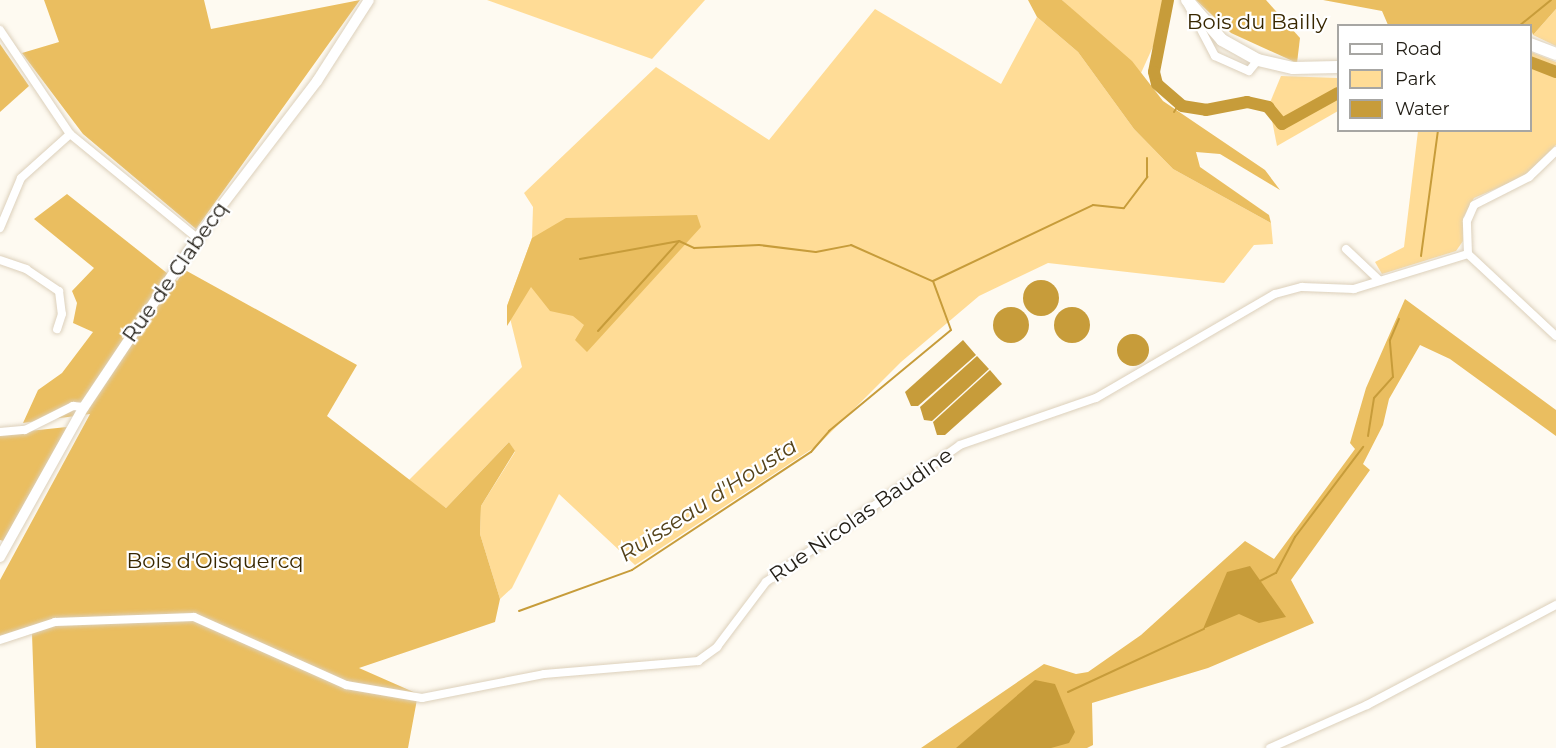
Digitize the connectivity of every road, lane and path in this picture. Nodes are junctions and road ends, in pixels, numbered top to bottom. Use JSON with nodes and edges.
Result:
{"nodes":[{"id":1,"x":369,"y":0,"type":"edge"},
{"id":2,"x":1186,"y":0,"type":"edge"},
{"id":3,"x":0,"y":30,"type":"edge"},
{"id":4,"x":1532,"y":45,"type":"edge"},
{"id":5,"x":1556,"y":54,"type":"edge"},
{"id":6,"x":1258,"y":60,"type":"junction"},
{"id":7,"x":1337,"y":67,"type":"edge"},
{"id":8,"x":70,"y":134,"type":"junction"},
{"id":9,"x":1556,"y":151,"type":"edge"},
{"id":10,"x":0,"y":228,"type":"edge"},
{"id":11,"x":197,"y":238,"type":"junction"},
{"id":12,"x":1346,"y":249,"type":"dead end"},
{"id":13,"x":1468,"y":254,"type":"junction"},
{"id":14,"x":0,"y":260,"type":"edge"},
{"id":15,"x":1379,"y":280,"type":"junction"},
{"id":16,"x":57,"y":329,"type":"dead end"},
{"id":17,"x":1556,"y":336,"type":"edge"},
{"id":18,"x":84,"y":407,"type":"junction"},
{"id":19,"x":0,"y":432,"type":"edge"},
{"id":20,"x":0,"y":557,"type":"edge"},
{"id":21,"x":1556,"y":605,"type":"edge"},
{"id":22,"x":0,"y":640,"type":"edge"},
{"id":23,"x":1270,"y":748,"type":"edge"}],
"edges":[{"from":1,"to":11,"type":"street","name":"Rue de Clabecq"},
{"from":2,"to":6,"type":"main road"},
{"from":2,"to":6,"type":"street"},
{"from":3,"to":8,"type":"street"},
{"from":4,"to":5,"type":"main road"},
{"from":6,"to":7,"type":"main road"},
{"from":8,"to":10,"type":"street"},
{"from":8,"to":11,"type":"street"},
{"from":9,"to":13,"type":"street"},
{"from":11,"to":18,"type":"street","name":"Rue de Clabecq"},
{"from":12,"to":15,"type":"street"},
{"from":13,"to":15,"type":"street","name":"Rue Nicolas Baudine"},
{"from":13,"to":17,"type":"street"},
{"from":14,"to":16,"type":"street"},
{"from":15,"to":22,"type":"street","name":"Rue Nicolas Baudine"},
{"from":18,"to":19,"type":"street"},
{"from":18,"to":20,"type":"street","name":"Rue de Clabecq"},
{"from":21,"to":23,"type":"street"}]}
